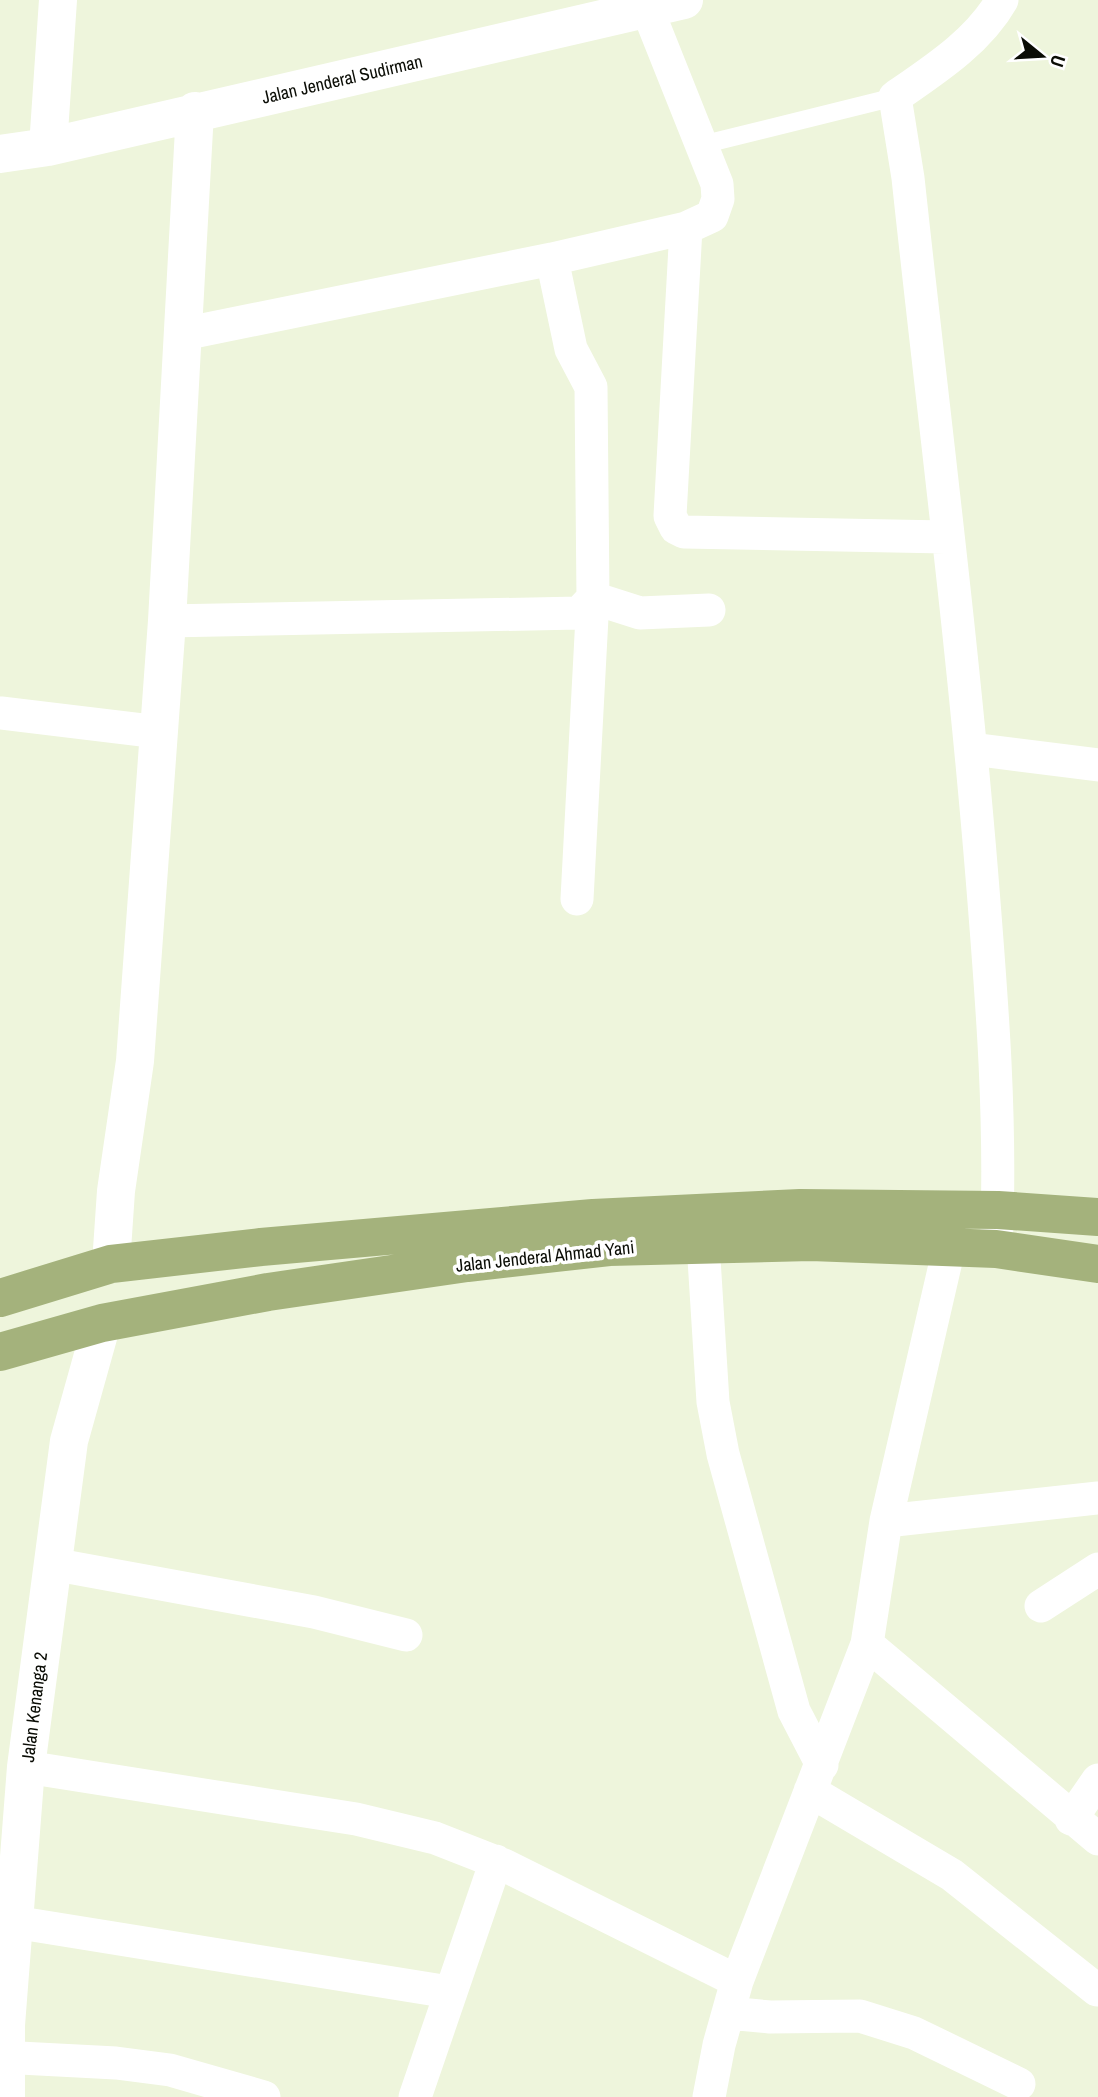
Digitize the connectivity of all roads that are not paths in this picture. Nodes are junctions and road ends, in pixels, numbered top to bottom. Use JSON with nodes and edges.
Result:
{"nodes":[{"id":1,"x":58,"y":0,"type":"edge"},
{"id":2,"x":684,"y":0,"type":"edge"},
{"id":3,"x":1002,"y":0,"type":"edge"},
{"id":4,"x":648,"y":11,"type":"junction"},
{"id":5,"x":895,"y":97,"type":"junction"},
{"id":6,"x":195,"y":111,"type":"junction"},
{"id":7,"x":701,"y":145,"type":"junction"},
{"id":8,"x":48,"y":147,"type":"junction"},
{"id":9,"x":0,"y":155,"type":"edge"},
{"id":10,"x":686,"y":229,"type":"junction"},
{"id":11,"x":552,"y":259,"type":"junction"},
{"id":12,"x":183,"y":334,"type":"junction"},
{"id":13,"x":946,"y":537,"type":"junction"},
{"id":14,"x":593,"y":598,"type":"junction"},
{"id":15,"x":709,"y":610,"type":"dead end"},
{"id":16,"x":167,"y":621,"type":"junction"},
{"id":17,"x":1,"y":713,"type":"edge"},
{"id":18,"x":159,"y":732,"type":"junction"},
{"id":19,"x":972,"y":749,"type":"junction"},
{"id":20,"x":1098,"y":765,"type":"edge"},
{"id":21,"x":577,"y":899,"type":"dead end"},
{"id":22,"x":998,"y":1210,"type":"junction"},
{"id":23,"x":952,"y":1211,"type":"junction"},
{"id":24,"x":1098,"y":1216,"type":"edge"},
{"id":25,"x":703,"y":1243,"type":"junction"},
{"id":26,"x":949,"y":1248,"type":"junction"},
{"id":27,"x":996,"y":1249,"type":"junction"},
{"id":28,"x":111,"y":1264,"type":"junction"},
{"id":29,"x":1098,"y":1264,"type":"edge"},
{"id":30,"x":0,"y":1298,"type":"edge"},
{"id":31,"x":102,"y":1323,"type":"junction"},
{"id":32,"x":0,"y":1352,"type":"edge"},
{"id":33,"x":1098,"y":1498,"type":"edge"},
{"id":34,"x":886,"y":1521,"type":"junction"},
{"id":35,"x":52,"y":1564,"type":"junction"},
{"id":36,"x":1098,"y":1569,"type":"edge"},
{"id":37,"x":1041,"y":1606,"type":"dead end"},
{"id":38,"x":406,"y":1635,"type":"dead end"},
{"id":39,"x":867,"y":1644,"type":"junction"},
{"id":40,"x":26,"y":1767,"type":"junction"},
{"id":41,"x":816,"y":1778,"type":"junction"},
{"id":42,"x":1098,"y":1780,"type":"edge"},
{"id":43,"x":1071,"y":1819,"type":"junction"},
{"id":44,"x":1098,"y":1839,"type":"edge"},
{"id":45,"x":9,"y":1856,"type":"edge"},
{"id":46,"x":496,"y":1861,"type":"junction"},
{"id":47,"x":14,"y":1922,"type":"junction"},
{"id":48,"x":737,"y":1981,"type":"junction"},
{"id":49,"x":1097,"y":1990,"type":"edge"},
{"id":50,"x":449,"y":1992,"type":"junction"},
{"id":51,"x":728,"y":2013,"type":"junction"},
{"id":52,"x":3,"y":2057,"type":"edge"},
{"id":53,"x":1019,"y":2084,"type":"dead end"},
{"id":54,"x":6,"y":2097,"type":"edge"},
{"id":55,"x":264,"y":2097,"type":"edge"},
{"id":56,"x":415,"y":2097,"type":"edge"},
{"id":57,"x":709,"y":2097,"type":"edge"}],
"edges":[{"from":1,"to":8,"type":"street"},
{"from":2,"to":4,"type":"street","name":"Jalan Jenderal Sudirman"},
{"from":3,"to":5,"type":"street"},
{"from":4,"to":6,"type":"street","name":"Jalan Jenderal Sudirman"},
{"from":4,"to":7,"type":"street"},
{"from":5,"to":7,"type":"lane"},
{"from":5,"to":13,"type":"street"},
{"from":6,"to":8,"type":"street","name":"Jalan Jenderal Sudirman"},
{"from":6,"to":12,"type":"street"},
{"from":7,"to":10,"type":"street"},
{"from":8,"to":9,"type":"street","name":"Jalan Jenderal Sudirman"},
{"from":10,"to":11,"type":"street"},
{"from":10,"to":13,"type":"street"},
{"from":11,"to":12,"type":"street"},
{"from":11,"to":14,"type":"street"},
{"from":12,"to":16,"type":"street"},
{"from":13,"to":19,"type":"street"},
{"from":14,"to":15,"type":"street"},
{"from":14,"to":16,"type":"street"},
{"from":14,"to":21,"type":"street"},
{"from":16,"to":18,"type":"street"},
{"from":17,"to":18,"type":"street"},
{"from":18,"to":28,"type":"street"},
{"from":19,"to":20,"type":"street"},
{"from":19,"to":22,"type":"street"},
{"from":22,"to":23,"type":"highway","name":"Jalan Jenderal Ahmad Yani"},
{"from":22,"to":24,"type":"highway","name":"Jalan Jenderal Ahmad Yani"},
{"from":22,"to":27,"type":"street"},
{"from":23,"to":26,"type":"street"},
{"from":23,"to":28,"type":"highway","name":"Jalan Jenderal Ahmad Yani"},
{"from":25,"to":26,"type":"highway","name":"Jalan Jenderal Ahmad Yani"},
{"from":25,"to":31,"type":"highway","name":"Jalan Jenderal Ahmad Yani"},
{"from":25,"to":41,"type":"street"},
{"from":26,"to":27,"type":"highway","name":"Jalan Jenderal Ahmad Yani"},
{"from":26,"to":34,"type":"street"},
{"from":27,"to":29,"type":"highway","name":"Jalan Jenderal Ahmad Yani"},
{"from":28,"to":30,"type":"highway","name":"Jalan Jenderal Ahmad Yani"},
{"from":28,"to":31,"type":"highway"},
{"from":31,"to":32,"type":"highway","name":"Jalan Jenderal Ahmad Yani"},
{"from":31,"to":35,"type":"street","name":"Jalan Kenanga 2"},
{"from":33,"to":34,"type":"street"},
{"from":34,"to":39,"type":"street"},
{"from":35,"to":38,"type":"street"},
{"from":35,"to":40,"type":"street","name":"Jalan Kenanga 2"},
{"from":36,"to":37,"type":"street"},
{"from":39,"to":41,"type":"street"},
{"from":39,"to":43,"type":"street"},
{"from":40,"to":45,"type":"street","name":"Jalan Kenanga 2"},
{"from":40,"to":46,"type":"street"},
{"from":41,"to":48,"type":"street"},
{"from":41,"to":49,"type":"street"},
{"from":42,"to":43,"type":"street"},
{"from":43,"to":44,"type":"street"},
{"from":45,"to":47,"type":"street","name":"Jalan Kenanga 2"},
{"from":46,"to":48,"type":"street"},
{"from":46,"to":50,"type":"street"},
{"from":47,"to":50,"type":"street"},
{"from":47,"to":52,"type":"street","name":"Jalan Kenanga 2"},
{"from":48,"to":51,"type":"street"},
{"from":50,"to":56,"type":"street"},
{"from":51,"to":53,"type":"street"},
{"from":51,"to":57,"type":"street"},
{"from":52,"to":54,"type":"street","name":"Jalan Kenanga 2"},
{"from":52,"to":55,"type":"street"}]}
